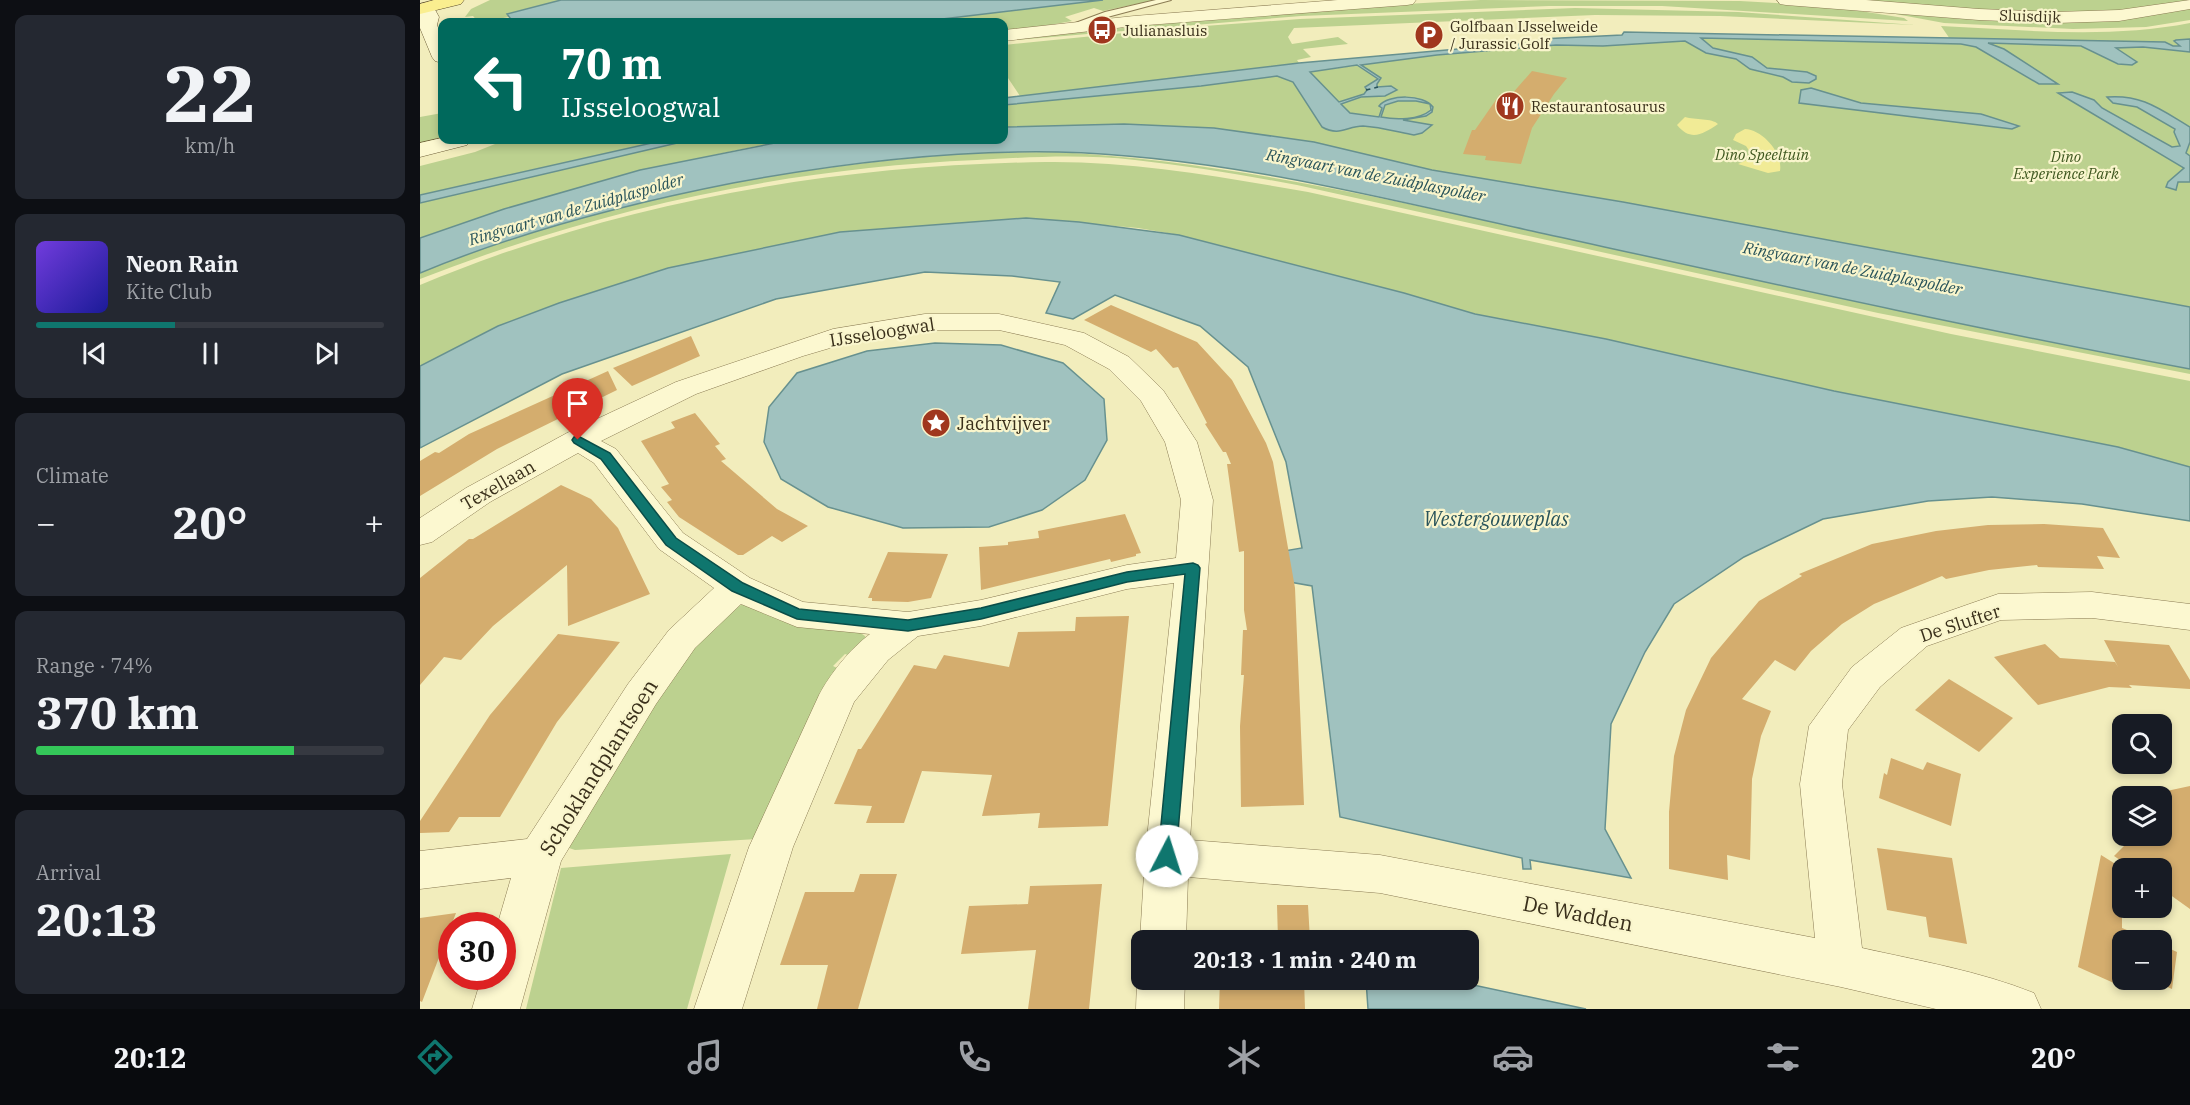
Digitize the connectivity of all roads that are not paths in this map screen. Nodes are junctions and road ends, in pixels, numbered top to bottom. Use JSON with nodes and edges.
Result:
{"nodes":[{"id":1,"x":1167,"y":0,"type":"edge"},
{"id":2,"x":1407,"y":0,"type":"edge"},
{"id":3,"x":1786,"y":0,"type":"edge"},
{"id":4,"x":1796,"y":0,"type":"edge"},
{"id":5,"x":2190,"y":4,"type":"edge"},
{"id":6,"x":1064,"y":29,"type":"junction"},
{"id":7,"x":1008,"y":36,"type":"edge"},
{"id":8,"x":443,"y":144,"type":"edge"},
{"id":9,"x":420,"y":150,"type":"edge"},
{"id":10,"x":578,"y":440,"type":"junction"},
{"id":11,"x":420,"y":534,"type":"edge"},
{"id":12,"x":1193,"y":568,"type":"junction"},
{"id":13,"x":737,"y":587,"type":"junction"},
{"id":14,"x":2190,"y":617,"type":"edge"},
{"id":15,"x":908,"y":625,"type":"junction"},
{"id":16,"x":540,"y":856,"type":"junction"},
{"id":17,"x":1167,"y":856,"type":"junction"},
{"id":18,"x":420,"y":870,"type":"edge"},
{"id":19,"x":1163,"y":930,"type":"edge"},
{"id":20,"x":1841,"y":965,"type":"junction"},
{"id":21,"x":1161,"y":990,"type":"edge"},
{"id":22,"x":1996,"y":1005,"type":"edge"},
{"id":23,"x":496,"y":1009,"type":"edge"},
{"id":24,"x":718,"y":1009,"type":"edge"},
{"id":25,"x":1160,"y":1009,"type":"edge"}],
"edges":[{"from":1,"to":6,"type":"lane"},
{"from":2,"to":6,"type":"street"},
{"from":3,"to":4,"type":"street","name":"Sluisdijk"},
{"from":4,"to":5,"type":"street","name":"Sluisdijk"},
{"from":6,"to":7,"type":"street"},
{"from":8,"to":9,"type":"street"},
{"from":10,"to":11,"type":"street","name":"Texellaan"},
{"from":10,"to":12,"type":"street","name":"IJsseloogwal"},
{"from":10,"to":13,"type":"street"},
{"from":12,"to":15,"type":"street"},
{"from":12,"to":17,"type":"street","name":"IJsseloogwal"},
{"from":13,"to":15,"type":"street"},
{"from":13,"to":16,"type":"street","name":"Schoklandplantsoen"},
{"from":14,"to":20,"type":"street","name":"De Slufter"},
{"from":15,"to":24,"type":"street"},
{"from":16,"to":18,"type":"street"},
{"from":16,"to":23,"type":"street","name":"Schoklandplantsoen"},
{"from":17,"to":19,"type":"street","name":"IJsseloogwal"},
{"from":17,"to":20,"type":"street","name":"De Wadden"},
{"from":20,"to":22,"type":"street","name":"De Wadden"},
{"from":21,"to":25,"type":"street"}]}
